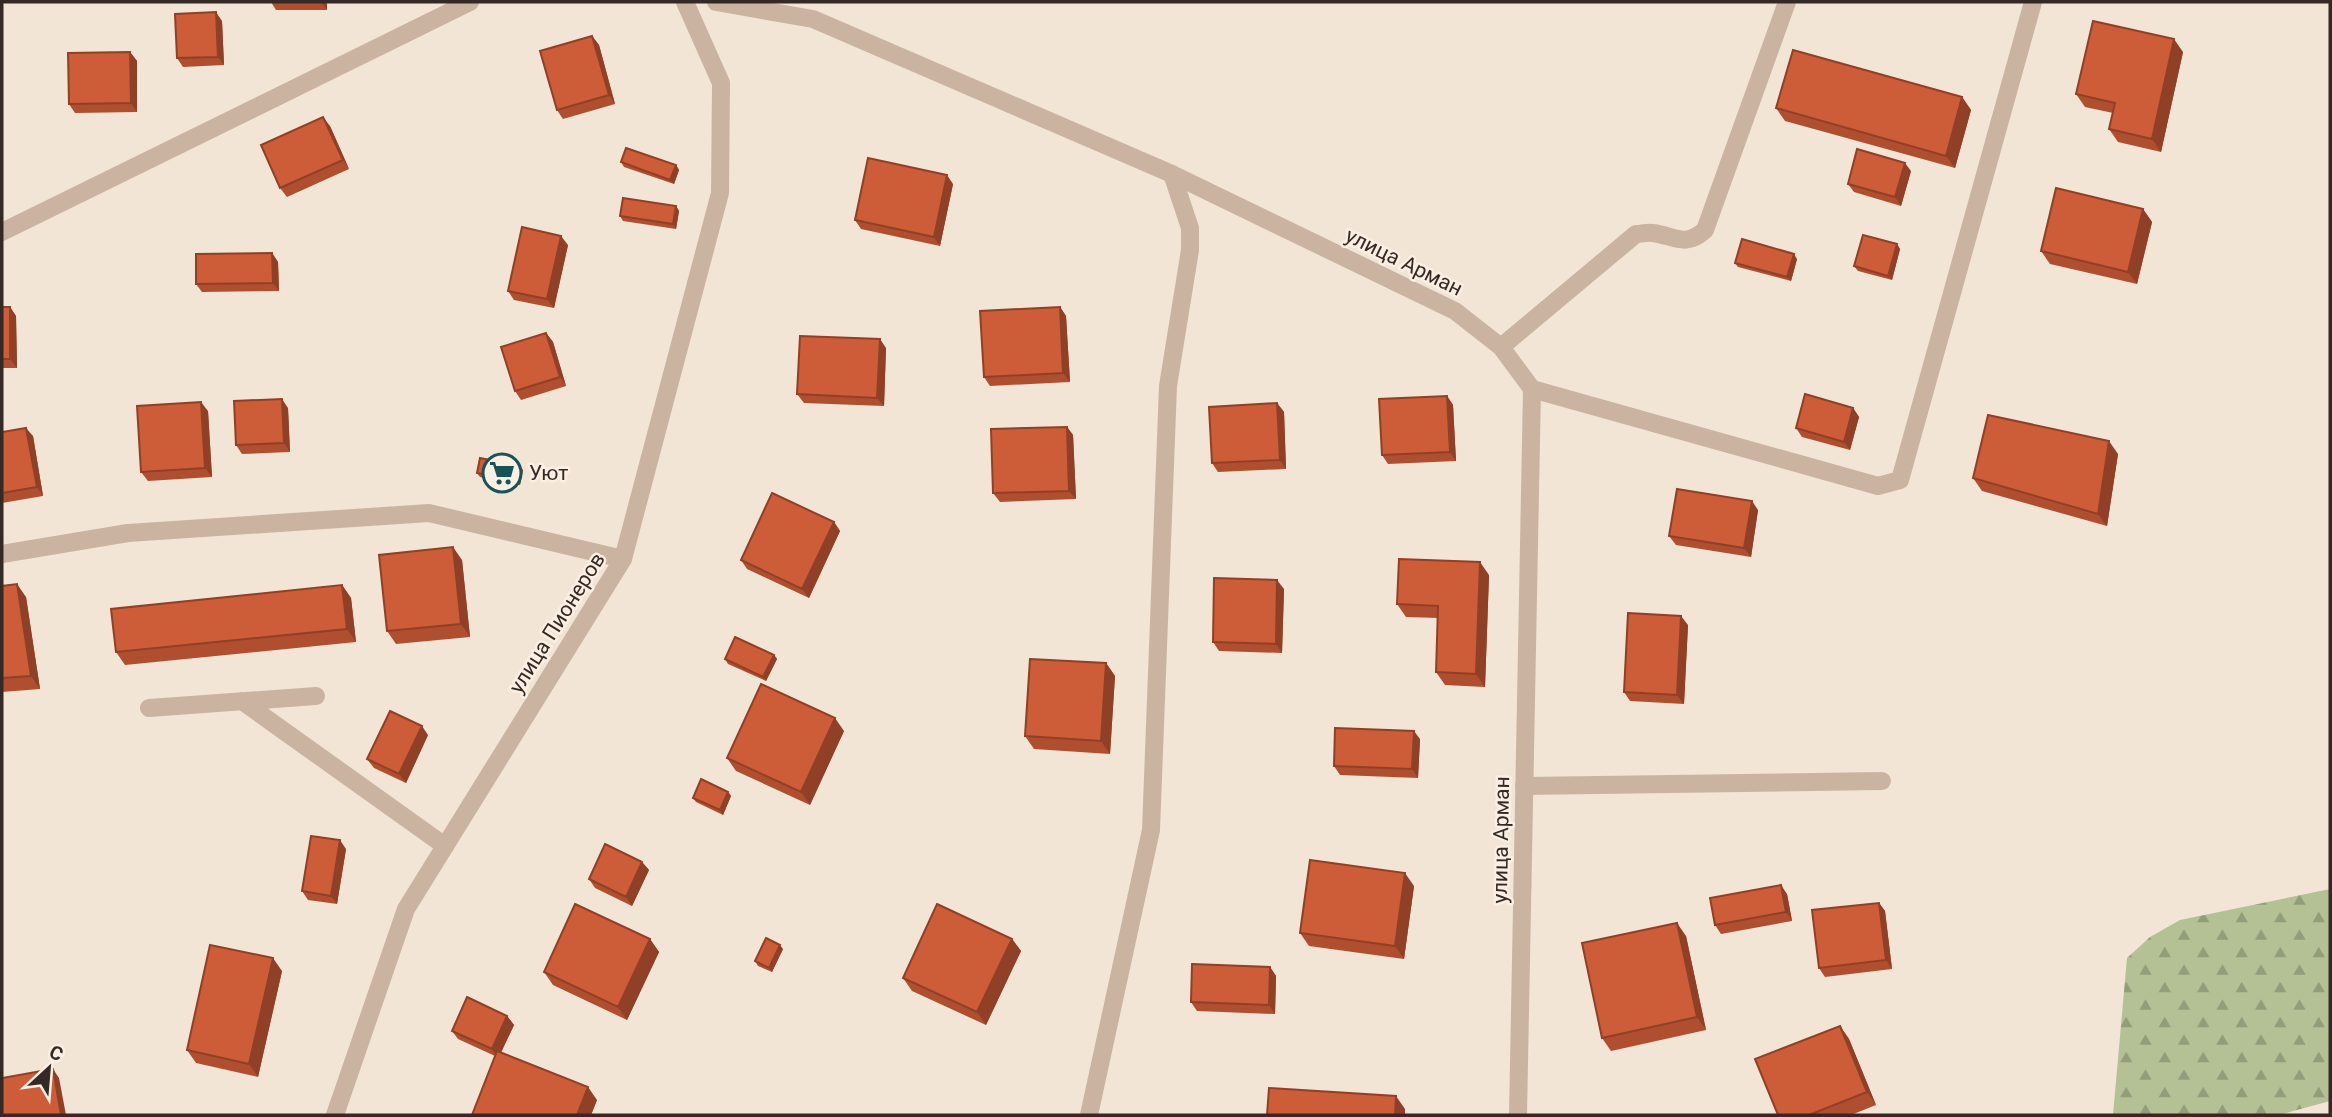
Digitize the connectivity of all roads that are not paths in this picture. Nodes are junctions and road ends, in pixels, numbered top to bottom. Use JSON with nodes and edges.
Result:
{"nodes":[{"id":1,"x":470,"y":2,"type":"edge"},
{"id":2,"x":685,"y":2,"type":"edge"},
{"id":3,"x":716,"y":2,"type":"edge"},
{"id":4,"x":1787,"y":2,"type":"edge"},
{"id":5,"x":2033,"y":2,"type":"edge"},
{"id":6,"x":1172,"y":174,"type":"junction"},
{"id":7,"x":2,"y":232,"type":"edge"},
{"id":8,"x":1502,"y":347,"type":"junction"},
{"id":9,"x":1532,"y":389,"type":"junction"},
{"id":10,"x":2,"y":554,"type":"edge"},
{"id":11,"x":623,"y":559,"type":"junction"},
{"id":12,"x":316,"y":696,"type":"dead end"},
{"id":13,"x":242,"y":701,"type":"junction"},
{"id":14,"x":149,"y":708,"type":"dead end"},
{"id":15,"x":1882,"y":781,"type":"dead end"},
{"id":16,"x":1524,"y":786,"type":"junction"},
{"id":17,"x":445,"y":846,"type":"junction"},
{"id":18,"x":335,"y":1115,"type":"edge"},
{"id":19,"x":1089,"y":1115,"type":"edge"},
{"id":20,"x":1518,"y":1115,"type":"edge"}],
"edges":[{"from":1,"to":7,"type":"street"},
{"from":2,"to":11,"type":"street","name":"улица Пионеров"},
{"from":3,"to":6,"type":"street","name":"улица Арман"},
{"from":4,"to":8,"type":"street"},
{"from":5,"to":9,"type":"street"},
{"from":6,"to":8,"type":"street","name":"улица Арман"},
{"from":6,"to":19,"type":"street"},
{"from":8,"to":9,"type":"street","name":"улица Арман"},
{"from":9,"to":16,"type":"street","name":"улица Арман"},
{"from":10,"to":11,"type":"street"},
{"from":11,"to":17,"type":"street","name":"улица Пионеров"},
{"from":12,"to":13,"type":"street"},
{"from":13,"to":14,"type":"street"},
{"from":13,"to":17,"type":"street"},
{"from":15,"to":16,"type":"street"},
{"from":16,"to":20,"type":"street","name":"улица Арман"},
{"from":17,"to":18,"type":"street","name":"улица Пионеров"}]}
